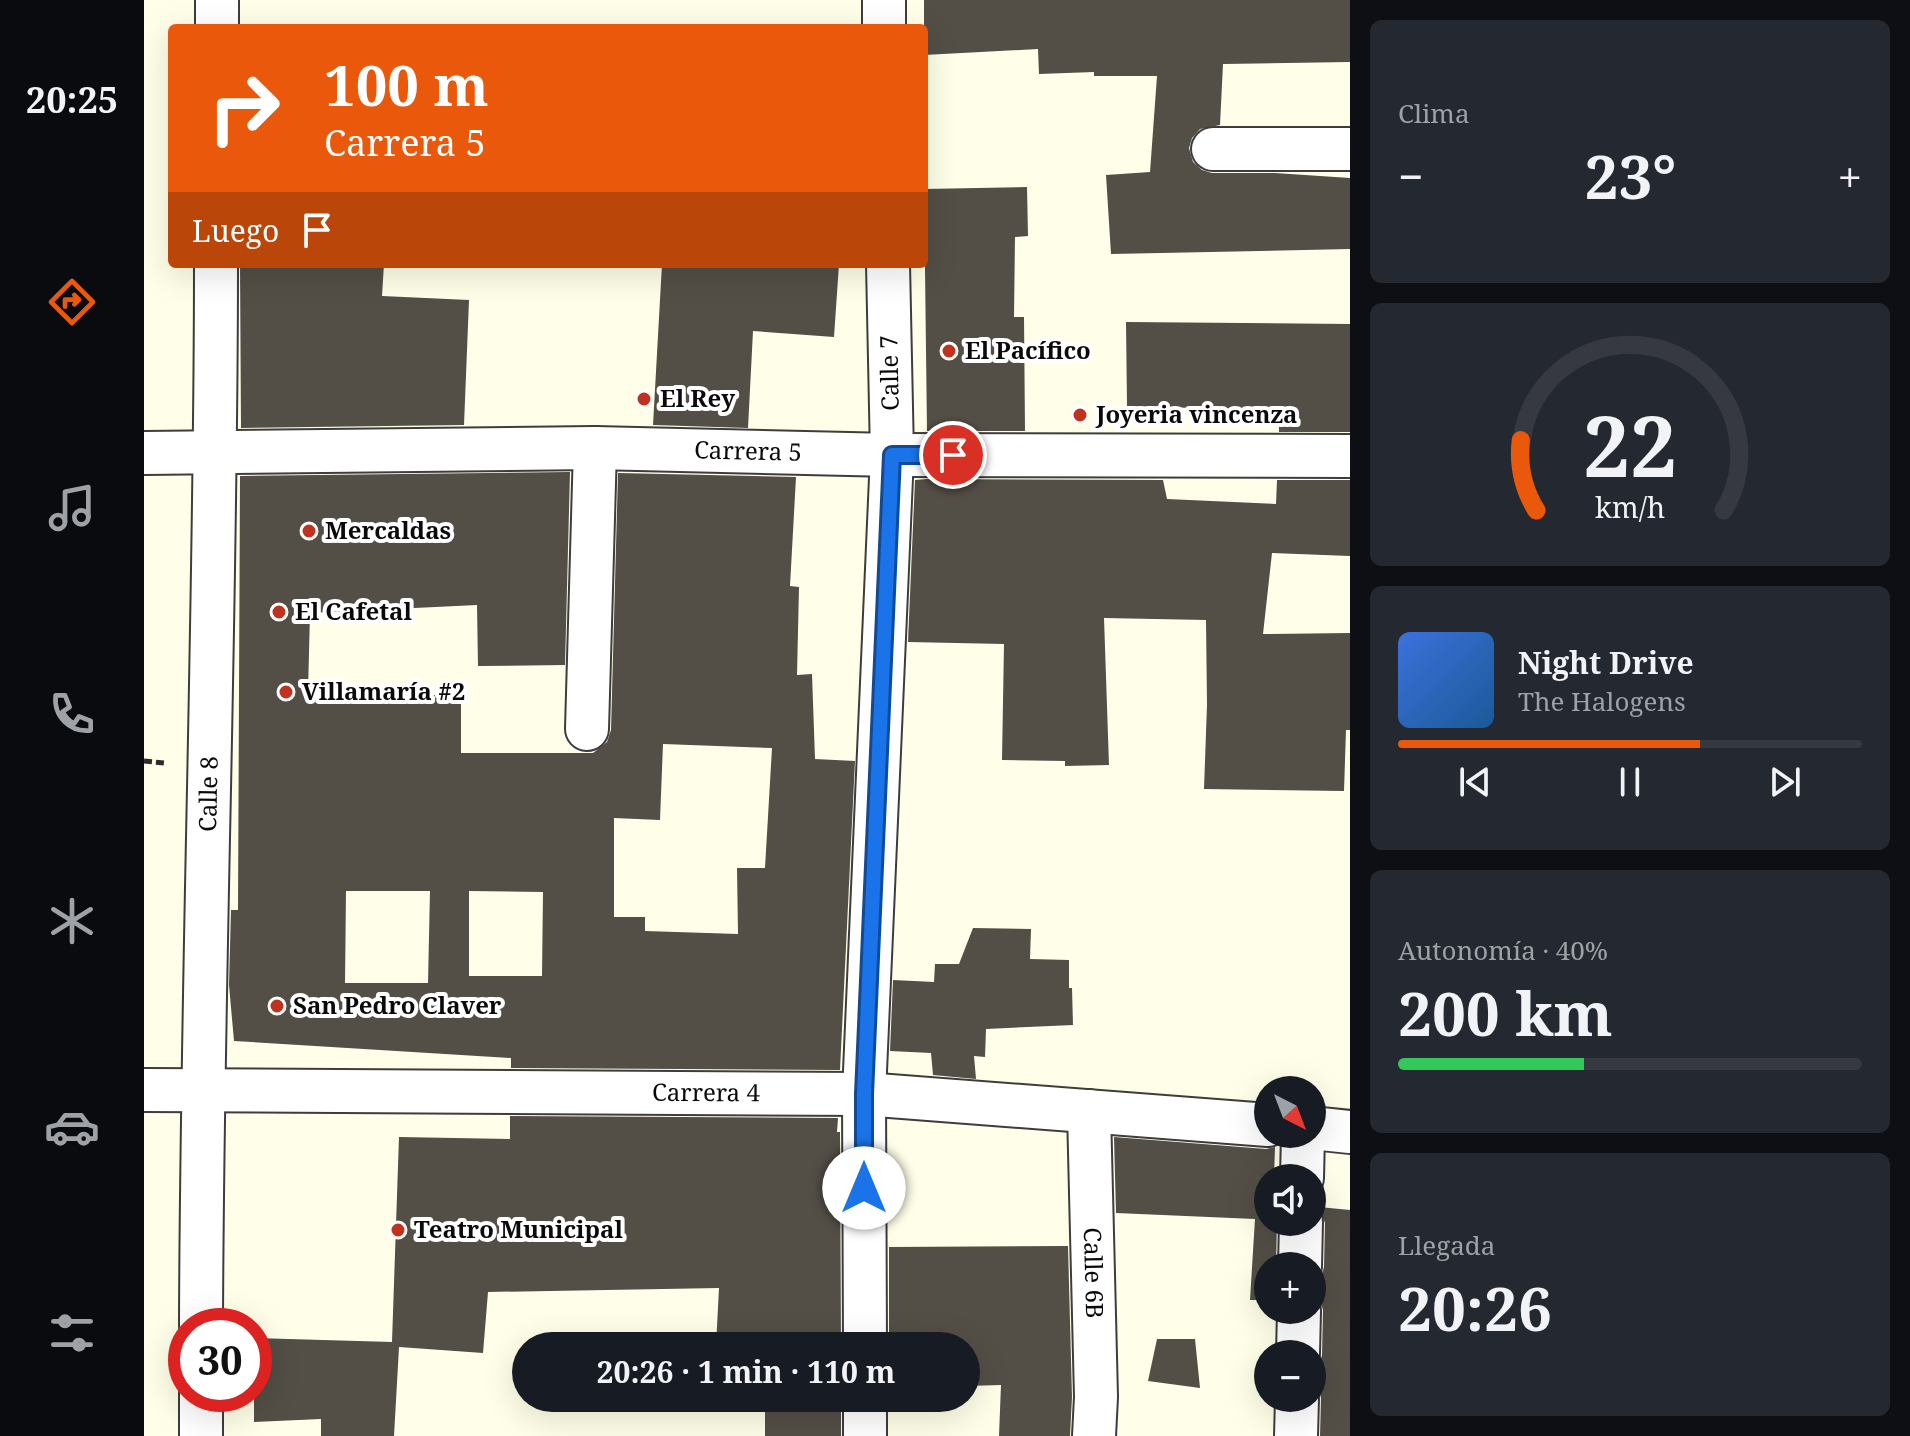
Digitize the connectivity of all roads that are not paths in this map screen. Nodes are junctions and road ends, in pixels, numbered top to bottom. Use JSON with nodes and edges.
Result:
{"nodes":[{"id":1,"x":217,"y":0,"type":"edge"},
{"id":2,"x":884,"y":0,"type":"edge"},
{"id":3,"x":217,"y":24,"type":"edge"},
{"id":4,"x":884,"y":24,"type":"edge"},
{"id":5,"x":1213,"y":149,"type":"dead end"},
{"id":6,"x":1350,"y":149,"type":"edge"},
{"id":7,"x":216,"y":268,"type":"edge"},
{"id":8,"x":888,"y":268,"type":"edge"},
{"id":9,"x":595,"y":448,"type":"junction"},
{"id":10,"x":216,"y":452,"type":"junction"},
{"id":11,"x":144,"y":453,"type":"edge"},
{"id":12,"x":892,"y":455,"type":"junction"},
{"id":13,"x":1350,"y":456,"type":"edge"},
{"id":14,"x":587,"y":729,"type":"dead end"},
{"id":15,"x":144,"y":1090,"type":"edge"},
{"id":16,"x":202,"y":1090,"type":"junction"},
{"id":17,"x":864,"y":1094,"type":"junction"},
{"id":18,"x":1089,"y":1111,"type":"junction"},
{"id":19,"x":1254,"y":1124,"type":"edge"},
{"id":20,"x":1326,"y":1129,"type":"edge"},
{"id":21,"x":1350,"y":1132,"type":"edge"},
{"id":22,"x":201,"y":1308,"type":"edge"},
{"id":23,"x":865,"y":1332,"type":"edge"},
{"id":24,"x":201,"y":1412,"type":"edge"},
{"id":25,"x":865,"y":1412,"type":"edge"},
{"id":26,"x":1297,"y":1412,"type":"edge"},
{"id":27,"x":201,"y":1436,"type":"edge"},
{"id":28,"x":865,"y":1436,"type":"edge"},
{"id":29,"x":1094,"y":1436,"type":"edge"},
{"id":30,"x":1296,"y":1436,"type":"edge"}],
"edges":[{"from":1,"to":3,"type":"street"},
{"from":2,"to":4,"type":"street"},
{"from":5,"to":6,"type":"street"},
{"from":7,"to":10,"type":"street","name":"Calle 8"},
{"from":8,"to":12,"type":"street","name":"Calle 7"},
{"from":9,"to":10,"type":"street","name":"Carrera 5"},
{"from":9,"to":12,"type":"street","name":"Carrera 5"},
{"from":9,"to":14,"type":"street"},
{"from":10,"to":11,"type":"street","name":"Carrera 5"},
{"from":10,"to":16,"type":"street","name":"Calle 8"},
{"from":12,"to":13,"type":"street","name":"Carrera 5"},
{"from":12,"to":17,"type":"street","name":"Calle 7"},
{"from":15,"to":16,"type":"street","name":"Carrera 4"},
{"from":16,"to":17,"type":"street","name":"Carrera 4"},
{"from":16,"to":22,"type":"street","name":"Calle 8"},
{"from":17,"to":18,"type":"street","name":"Carrera 4"},
{"from":17,"to":23,"type":"street","name":"Calle 7"},
{"from":18,"to":19,"type":"street","name":"Carrera 4"},
{"from":18,"to":29,"type":"street","name":"Calle 6B"},
{"from":20,"to":21,"type":"street"},
{"from":24,"to":27,"type":"street"},
{"from":25,"to":28,"type":"street"},
{"from":26,"to":30,"type":"street"}]}
